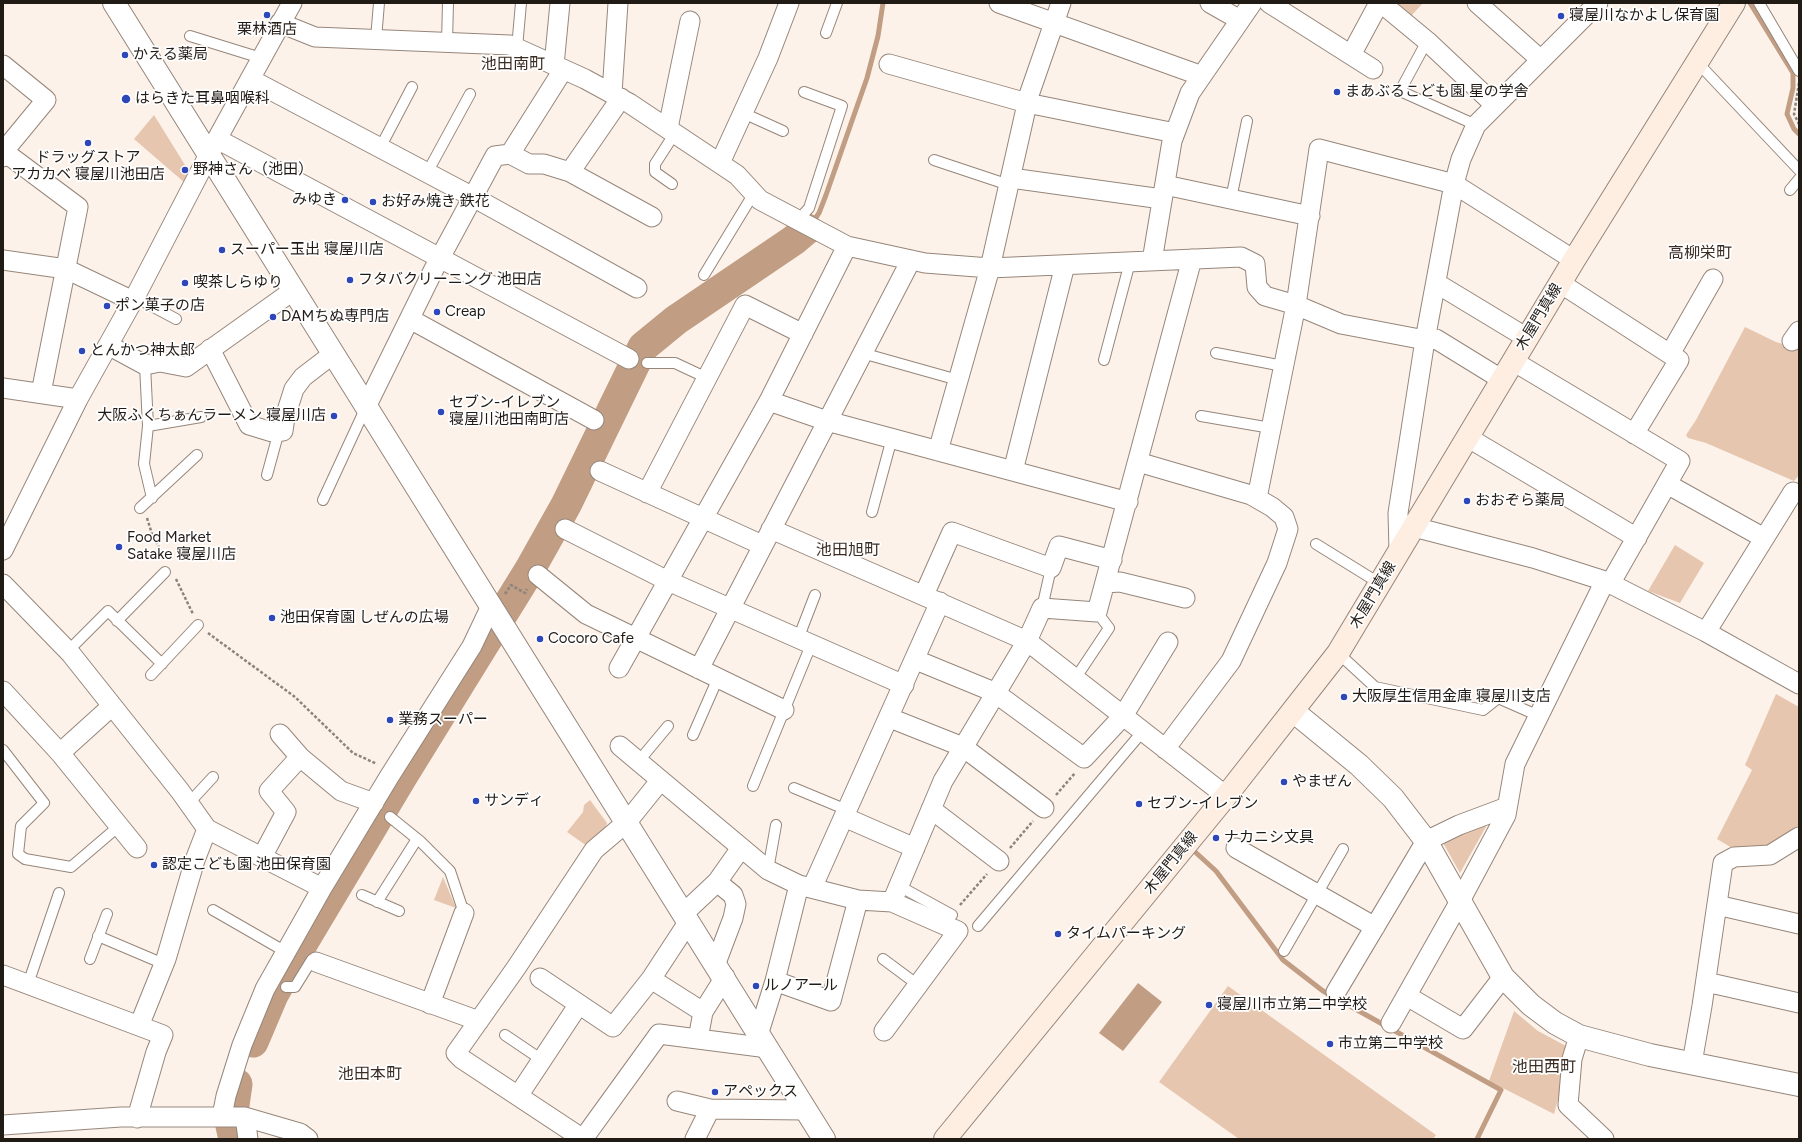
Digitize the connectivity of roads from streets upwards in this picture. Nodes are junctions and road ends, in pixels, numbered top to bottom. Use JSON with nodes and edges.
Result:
{"nodes":[{"id":1,"x":114,"y":3,"type":"edge"},
{"id":2,"x":292,"y":3,"type":"edge"},
{"id":3,"x":560,"y":3,"type":"edge"},
{"id":4,"x":618,"y":3,"type":"edge"},
{"id":5,"x":790,"y":3,"type":"edge"},
{"id":6,"x":999,"y":3,"type":"edge"},
{"id":7,"x":1061,"y":3,"type":"edge"},
{"id":8,"x":1210,"y":3,"type":"edge"},
{"id":9,"x":1252,"y":3,"type":"edge"},
{"id":10,"x":1269,"y":3,"type":"edge"},
{"id":11,"x":1380,"y":3,"type":"edge"},
{"id":12,"x":1477,"y":3,"type":"edge"},
{"id":13,"x":1598,"y":3,"type":"edge"},
{"id":14,"x":1734,"y":3,"type":"edge"},
{"id":15,"x":690,"y":20,"type":"dead end"},
{"id":16,"x":1240,"y":20,"type":"junction"},
{"id":17,"x":280,"y":22,"type":"junction"},
{"id":18,"x":1054,"y":23,"type":"junction"},
{"id":19,"x":1351,"y":55,"type":"junction"},
{"id":20,"x":1541,"y":60,"type":"junction"},
{"id":21,"x":889,"y":64,"type":"dead end"},
{"id":22,"x":3,"y":65,"type":"edge"},
{"id":23,"x":558,"y":67,"type":"junction"},
{"id":24,"x":1372,"y":69,"type":"dead end"},
{"id":25,"x":1202,"y":76,"type":"junction"},
{"id":26,"x":250,"y":79,"type":"junction"},
{"id":27,"x":616,"y":95,"type":"junction"},
{"id":28,"x":1027,"y":103,"type":"junction"},
{"id":29,"x":1495,"y":106,"type":"junction"},
{"id":30,"x":671,"y":130,"type":"junction"},
{"id":31,"x":1175,"y":133,"type":"junction"},
{"id":32,"x":213,"y":146,"type":"junction"},
{"id":33,"x":3,"y":153,"type":"edge"},
{"id":34,"x":510,"y":154,"type":"junction"},
{"id":35,"x":720,"y":163,"type":"junction"},
{"id":36,"x":570,"y":172,"type":"junction"},
{"id":37,"x":1010,"y":181,"type":"junction"},
{"id":38,"x":1454,"y":184,"type":"junction"},
{"id":39,"x":1164,"y":192,"type":"junction"},
{"id":40,"x":473,"y":197,"type":"junction"},
{"id":41,"x":1310,"y":216,"type":"junction"},
{"id":42,"x":652,"y":217,"type":"dead end"},
{"id":43,"x":847,"y":246,"type":"junction"},
{"id":44,"x":440,"y":258,"type":"junction"},
{"id":45,"x":1192,"y":259,"type":"junction"},
{"id":46,"x":3,"y":260,"type":"edge"},
{"id":47,"x":911,"y":260,"type":"junction"},
{"id":48,"x":1574,"y":260,"type":"junction"},
{"id":49,"x":1152,"y":261,"type":"junction"},
{"id":50,"x":1065,"y":265,"type":"junction"},
{"id":51,"x":990,"y":268,"type":"junction"},
{"id":52,"x":66,"y":269,"type":"junction"},
{"id":53,"x":1713,"y":279,"type":"dead end"},
{"id":54,"x":1436,"y":283,"type":"junction"},
{"id":55,"x":1560,"y":283,"type":"junction"},
{"id":56,"x":637,"y":288,"type":"dead end"},
{"id":57,"x":294,"y":290,"type":"junction"},
{"id":58,"x":134,"y":299,"type":"junction"},
{"id":59,"x":1296,"y":305,"type":"junction"},
{"id":60,"x":410,"y":319,"type":"junction"},
{"id":61,"x":803,"y":334,"type":"junction"},
{"id":62,"x":1527,"y":338,"type":"junction"},
{"id":63,"x":1425,"y":340,"type":"junction"},
{"id":64,"x":108,"y":345,"type":"junction"},
{"id":65,"x":210,"y":350,"type":"junction"},
{"id":66,"x":333,"y":354,"type":"junction"},
{"id":67,"x":1670,"y":354,"type":"junction"},
{"id":68,"x":629,"y":359,"type":"dead end"},
{"id":69,"x":1513,"y":361,"type":"junction"},
{"id":70,"x":1501,"y":379,"type":"junction"},
{"id":71,"x":3,"y":388,"type":"edge"},
{"id":72,"x":41,"y":393,"type":"junction"},
{"id":73,"x":78,"y":399,"type":"junction"},
{"id":74,"x":770,"y":401,"type":"junction"},
{"id":75,"x":366,"y":407,"type":"junction"},
{"id":76,"x":594,"y":420,"type":"dead end"},
{"id":77,"x":827,"y":421,"type":"junction"},
{"id":78,"x":1634,"y":434,"type":"junction"},
{"id":79,"x":1467,"y":437,"type":"junction"},
{"id":80,"x":938,"y":451,"type":"junction"},
{"id":81,"x":1138,"y":462,"type":"junction"},
{"id":82,"x":600,"y":471,"type":"dead end"},
{"id":83,"x":1013,"y":471,"type":"junction"},
{"id":84,"x":1667,"y":484,"type":"junction"},
{"id":85,"x":1793,"y":492,"type":"dead end"},
{"id":86,"x":647,"y":493,"type":"junction"},
{"id":87,"x":1257,"y":498,"type":"junction"},
{"id":88,"x":1128,"y":502,"type":"junction"},
{"id":89,"x":703,"y":519,"type":"junction"},
{"id":90,"x":1414,"y":527,"type":"junction"},
{"id":91,"x":565,"y":529,"type":"dead end"},
{"id":92,"x":766,"y":537,"type":"junction"},
{"id":93,"x":1637,"y":538,"type":"junction"},
{"id":94,"x":1764,"y":538,"type":"junction"},
{"id":95,"x":3,"y":550,"type":"edge"},
{"id":96,"x":1399,"y":551,"type":"junction"},
{"id":97,"x":1112,"y":560,"type":"junction"},
{"id":98,"x":538,"y":575,"type":"dead end"},
{"id":99,"x":668,"y":581,"type":"junction"},
{"id":100,"x":1608,"y":582,"type":"junction"},
{"id":101,"x":1106,"y":583,"type":"junction"},
{"id":102,"x":3,"y":584,"type":"edge"},
{"id":103,"x":1184,"y":598,"type":"dead end"},
{"id":104,"x":932,"y":599,"type":"junction"},
{"id":105,"x":498,"y":609,"type":"junction"},
{"id":106,"x":729,"y":609,"type":"junction"},
{"id":107,"x":1706,"y":632,"type":"junction"},
{"id":108,"x":636,"y":639,"type":"junction"},
{"id":109,"x":1027,"y":641,"type":"junction"},
{"id":110,"x":1168,"y":642,"type":"dead end"},
{"id":111,"x":916,"y":660,"type":"junction"},
{"id":112,"x":619,"y":668,"type":"dead end"},
{"id":113,"x":699,"y":668,"type":"junction"},
{"id":114,"x":1799,"y":684,"type":"edge"},
{"id":115,"x":904,"y":685,"type":"junction"},
{"id":116,"x":3,"y":691,"type":"edge"},
{"id":117,"x":994,"y":692,"type":"junction"},
{"id":118,"x":112,"y":706,"type":"junction"},
{"id":119,"x":784,"y":710,"type":"road end"},
{"id":120,"x":1293,"y":711,"type":"junction"},
{"id":121,"x":1123,"y":716,"type":"junction"},
{"id":122,"x":890,"y":718,"type":"junction"},
{"id":123,"x":280,"y":734,"type":"dead end"},
{"id":124,"x":620,"y":746,"type":"dead end"},
{"id":125,"x":962,"y":747,"type":"junction"},
{"id":126,"x":1165,"y":748,"type":"junction"},
{"id":127,"x":60,"y":753,"type":"junction"},
{"id":128,"x":300,"y":757,"type":"junction"},
{"id":129,"x":660,"y":781,"type":"junction"},
{"id":130,"x":1226,"y":796,"type":"junction"},
{"id":131,"x":374,"y":803,"type":"junction"},
{"id":132,"x":1507,"y":807,"type":"junction"},
{"id":133,"x":1044,"y":808,"type":"road end"},
{"id":134,"x":931,"y":809,"type":"junction"},
{"id":135,"x":846,"y":814,"type":"junction"},
{"id":136,"x":627,"y":822,"type":"junction"},
{"id":137,"x":207,"y":829,"type":"junction"},
{"id":138,"x":1799,"y":837,"type":"edge"},
{"id":139,"x":1426,"y":841,"type":"junction"},
{"id":140,"x":137,"y":848,"type":"dead end"},
{"id":141,"x":741,"y":848,"type":"junction"},
{"id":142,"x":915,"y":848,"type":"junction"},
{"id":143,"x":1236,"y":848,"type":"dead end"},
{"id":144,"x":262,"y":857,"type":"junction"},
{"id":145,"x":999,"y":861,"type":"road end"},
{"id":146,"x":717,"y":882,"type":"junction"},
{"id":147,"x":805,"y":887,"type":"junction"},
{"id":148,"x":322,"y":888,"type":"junction"},
{"id":149,"x":895,"y":894,"type":"junction"},
{"id":150,"x":858,"y":900,"type":"junction"},
{"id":151,"x":1460,"y":901,"type":"junction"},
{"id":152,"x":1717,"y":905,"type":"junction"},
{"id":153,"x":464,"y":913,"type":"road end"},
{"id":154,"x":686,"y":917,"type":"junction"},
{"id":155,"x":1799,"y":924,"type":"edge"},
{"id":156,"x":1375,"y":928,"type":"junction"},
{"id":157,"x":316,"y":962,"type":"road end"},
{"id":158,"x":720,"y":970,"type":"junction"},
{"id":159,"x":3,"y":975,"type":"edge"},
{"id":160,"x":1503,"y":977,"type":"junction"},
{"id":161,"x":540,"y":978,"type":"dead end"},
{"id":162,"x":651,"y":979,"type":"junction"},
{"id":163,"x":775,"y":981,"type":"junction"},
{"id":164,"x":1706,"y":982,"type":"junction"},
{"id":165,"x":1336,"y":992,"type":"dead end"},
{"id":166,"x":1407,"y":996,"type":"junction"},
{"id":167,"x":1799,"y":1003,"type":"edge"},
{"id":168,"x":430,"y":1004,"type":"junction"},
{"id":169,"x":580,"y":1004,"type":"junction"},
{"id":170,"x":704,"y":1012,"type":"junction"},
{"id":171,"x":479,"y":1021,"type":"junction"},
{"id":172,"x":1391,"y":1023,"type":"dead end"},
{"id":173,"x":139,"y":1026,"type":"junction"},
{"id":174,"x":884,"y":1031,"type":"dead end"},
{"id":175,"x":1579,"y":1036,"type":"junction"},
{"id":176,"x":698,"y":1039,"type":"junction"},
{"id":177,"x":764,"y":1040,"type":"junction"},
{"id":178,"x":1692,"y":1063,"type":"junction"},
{"id":179,"x":1799,"y":1085,"type":"edge"},
{"id":180,"x":518,"y":1096,"type":"junction"},
{"id":181,"x":677,"y":1101,"type":"dead end"},
{"id":182,"x":710,"y":1109,"type":"junction"},
{"id":183,"x":806,"y":1110,"type":"junction"},
{"id":184,"x":232,"y":1116,"type":"junction"},
{"id":185,"x":137,"y":1118,"type":"junction"},
{"id":186,"x":3,"y":1124,"type":"edge"},
{"id":187,"x":30,"y":1131,"type":"edge"},
{"id":188,"x":248,"y":1139,"type":"edge"},
{"id":189,"x":308,"y":1139,"type":"edge"},
{"id":190,"x":583,"y":1139,"type":"edge"},
{"id":191,"x":695,"y":1139,"type":"edge"},
{"id":192,"x":824,"y":1139,"type":"edge"},
{"id":193,"x":944,"y":1139,"type":"edge"},
{"id":194,"x":1604,"y":1139,"type":"edge"}],
"edges":[{"from":1,"to":32,"type":"street"},
{"from":2,"to":17,"type":"street"},
{"from":3,"to":23,"type":"street"},
{"from":4,"to":27,"type":"street"},
{"from":5,"to":35,"type":"street"},
{"from":6,"to":18,"type":"street"},
{"from":7,"to":18,"type":"street"},
{"from":8,"to":16,"type":"street"},
{"from":9,"to":16,"type":"street"},
{"from":10,"to":19,"type":"street"},
{"from":11,"to":19,"type":"street"},
{"from":11,"to":29,"type":"street"},
{"from":12,"to":20,"type":"street"},
{"from":13,"to":20,"type":"street"},
{"from":14,"to":48,"type":"main road","name":"木屋門真線"},
{"from":15,"to":30,"type":"street"},
{"from":16,"to":25,"type":"street"},
{"from":17,"to":23,"type":"street"},
{"from":17,"to":26,"type":"street"},
{"from":18,"to":25,"type":"street"},
{"from":18,"to":28,"type":"street"},
{"from":19,"to":24,"type":"street"},
{"from":20,"to":29,"type":"street"},
{"from":21,"to":28,"type":"street"},
{"from":22,"to":33,"type":"street"},
{"from":23,"to":27,"type":"street"},
{"from":23,"to":34,"type":"street"},
{"from":25,"to":31,"type":"street"},
{"from":26,"to":32,"type":"street"},
{"from":26,"to":40,"type":"street"},
{"from":27,"to":30,"type":"street"},
{"from":27,"to":36,"type":"street"},
{"from":28,"to":31,"type":"street"},
{"from":28,"to":37,"type":"street"},
{"from":29,"to":38,"type":"street"},
{"from":30,"to":35,"type":"street"},
{"from":31,"to":39,"type":"street"},
{"from":32,"to":44,"type":"street"},
{"from":32,"to":57,"type":"street"},
{"from":32,"to":58,"type":"street"},
{"from":33,"to":52,"type":"street"},
{"from":34,"to":36,"type":"street"},
{"from":34,"to":40,"type":"street"},
{"from":35,"to":43,"type":"street"},
{"from":36,"to":42,"type":"street"},
{"from":37,"to":39,"type":"street"},
{"from":37,"to":51,"type":"street"},
{"from":38,"to":41,"type":"street"},
{"from":38,"to":48,"type":"street"},
{"from":38,"to":54,"type":"street"},
{"from":39,"to":41,"type":"street"},
{"from":39,"to":49,"type":"street"},
{"from":40,"to":44,"type":"street"},
{"from":40,"to":56,"type":"street"},
{"from":41,"to":59,"type":"street"},
{"from":43,"to":47,"type":"street"},
{"from":43,"to":61,"type":"street"},
{"from":44,"to":60,"type":"street"},
{"from":44,"to":68,"type":"street"},
{"from":45,"to":49,"type":"street"},
{"from":45,"to":59,"type":"street"},
{"from":45,"to":81,"type":"street"},
{"from":46,"to":52,"type":"street"},
{"from":47,"to":51,"type":"street"},
{"from":47,"to":77,"type":"street"},
{"from":48,"to":55,"type":"main road","name":"木屋門真線"},
{"from":49,"to":50,"type":"street"},
{"from":50,"to":51,"type":"street"},
{"from":50,"to":83,"type":"street"},
{"from":51,"to":80,"type":"street"},
{"from":52,"to":58,"type":"street"},
{"from":52,"to":72,"type":"street"},
{"from":53,"to":67,"type":"street"},
{"from":54,"to":62,"type":"street"},
{"from":54,"to":63,"type":"street"},
{"from":55,"to":62,"type":"main road","name":"木屋門真線"},
{"from":55,"to":67,"type":"street"},
{"from":57,"to":65,"type":"street"},
{"from":57,"to":66,"type":"street"},
{"from":58,"to":64,"type":"street"},
{"from":59,"to":63,"type":"street"},
{"from":59,"to":87,"type":"street"},
{"from":60,"to":75,"type":"street"},
{"from":60,"to":76,"type":"street"},
{"from":61,"to":74,"type":"street"},
{"from":61,"to":86,"type":"street"},
{"from":62,"to":69,"type":"main road","name":"木屋門真線"},
{"from":63,"to":70,"type":"street"},
{"from":63,"to":96,"type":"street"},
{"from":64,"to":65,"type":"street"},
{"from":64,"to":73,"type":"street"},
{"from":65,"to":66,"type":"street"},
{"from":66,"to":75,"type":"street"},
{"from":67,"to":78,"type":"street"},
{"from":69,"to":70,"type":"main road","name":"木屋門真線"},
{"from":69,"to":78,"type":"street"},
{"from":70,"to":79,"type":"main road","name":"木屋門真線"},
{"from":71,"to":72,"type":"street"},
{"from":72,"to":73,"type":"street"},
{"from":73,"to":95,"type":"street"},
{"from":74,"to":77,"type":"street"},
{"from":74,"to":89,"type":"street"},
{"from":75,"to":105,"type":"street"},
{"from":77,"to":80,"type":"street"},
{"from":77,"to":92,"type":"street"},
{"from":78,"to":84,"type":"street"},
{"from":79,"to":90,"type":"main road","name":"木屋門真線"},
{"from":79,"to":93,"type":"street"},
{"from":80,"to":83,"type":"street"},
{"from":81,"to":87,"type":"street"},
{"from":81,"to":88,"type":"street"},
{"from":82,"to":86,"type":"street"},
{"from":83,"to":88,"type":"street"},
{"from":84,"to":93,"type":"street"},
{"from":84,"to":94,"type":"street"},
{"from":85,"to":94,"type":"street"},
{"from":86,"to":89,"type":"street"},
{"from":87,"to":126,"type":"street"},
{"from":88,"to":97,"type":"street"},
{"from":89,"to":92,"type":"street"},
{"from":89,"to":99,"type":"street"},
{"from":90,"to":96,"type":"main road","name":"木屋門真線"},
{"from":90,"to":100,"type":"street"},
{"from":91,"to":99,"type":"street"},
{"from":92,"to":104,"type":"street"},
{"from":92,"to":106,"type":"street"},
{"from":93,"to":100,"type":"street"},
{"from":94,"to":107,"type":"street"},
{"from":96,"to":120,"type":"main road","name":"木屋門真線"},
{"from":97,"to":101,"type":"street"},
{"from":97,"to":104,"type":"street"},
{"from":98,"to":108,"type":"street"},
{"from":99,"to":106,"type":"street"},
{"from":99,"to":108,"type":"street"},
{"from":100,"to":107,"type":"street"},
{"from":100,"to":132,"type":"street"},
{"from":101,"to":103,"type":"street"},
{"from":101,"to":109,"type":"street"},
{"from":102,"to":118,"type":"street"},
{"from":104,"to":109,"type":"street"},
{"from":104,"to":111,"type":"street"},
{"from":105,"to":131,"type":"street"},
{"from":105,"to":136,"type":"street"},
{"from":106,"to":113,"type":"street"},
{"from":106,"to":115,"type":"street"},
{"from":107,"to":114,"type":"street"},
{"from":108,"to":112,"type":"street"},
{"from":108,"to":113,"type":"street"},
{"from":109,"to":117,"type":"street"},
{"from":109,"to":121,"type":"street"},
{"from":110,"to":121,"type":"street"},
{"from":111,"to":115,"type":"street"},
{"from":111,"to":117,"type":"street"},
{"from":113,"to":119,"type":"street"},
{"from":115,"to":122,"type":"street"},
{"from":116,"to":127,"type":"street"},
{"from":117,"to":121,"type":"street"},
{"from":117,"to":125,"type":"street"},
{"from":118,"to":127,"type":"street"},
{"from":118,"to":137,"type":"street"},
{"from":120,"to":130,"type":"main road","name":"木屋門真線"},
{"from":120,"to":139,"type":"street"},
{"from":121,"to":126,"type":"street"},
{"from":122,"to":125,"type":"street"},
{"from":122,"to":135,"type":"street"},
{"from":123,"to":128,"type":"street"},
{"from":124,"to":129,"type":"street"},
{"from":125,"to":133,"type":"street"},
{"from":125,"to":134,"type":"street"},
{"from":126,"to":130,"type":"street"},
{"from":127,"to":140,"type":"street"},
{"from":128,"to":131,"type":"street"},
{"from":128,"to":144,"type":"street"},
{"from":129,"to":136,"type":"street"},
{"from":129,"to":141,"type":"street"},
{"from":130,"to":193,"type":"main road","name":"木屋門真線"},
{"from":131,"to":148,"type":"street"},
{"from":132,"to":139,"type":"street"},
{"from":132,"to":151,"type":"street"},
{"from":134,"to":142,"type":"street"},
{"from":134,"to":145,"type":"street"},
{"from":135,"to":142,"type":"street"},
{"from":135,"to":147,"type":"street"},
{"from":136,"to":154,"type":"street"},
{"from":136,"to":171,"type":"street"},
{"from":137,"to":144,"type":"street"},
{"from":137,"to":173,"type":"street"},
{"from":138,"to":152,"type":"street"},
{"from":139,"to":151,"type":"street"},
{"from":139,"to":156,"type":"street"},
{"from":141,"to":146,"type":"street"},
{"from":141,"to":147,"type":"street"},
{"from":142,"to":149,"type":"street"},
{"from":143,"to":156,"type":"street"},
{"from":144,"to":148,"type":"street"},
{"from":146,"to":154,"type":"street"},
{"from":146,"to":158,"type":"street"},
{"from":147,"to":150,"type":"street"},
{"from":147,"to":163,"type":"street"},
{"from":148,"to":184,"type":"street"},
{"from":149,"to":150,"type":"street"},
{"from":149,"to":174,"type":"street"},
{"from":150,"to":163,"type":"street"},
{"from":151,"to":160,"type":"street"},
{"from":151,"to":166,"type":"street"},
{"from":152,"to":155,"type":"street"},
{"from":152,"to":164,"type":"street"},
{"from":153,"to":168,"type":"street"},
{"from":154,"to":158,"type":"street"},
{"from":154,"to":162,"type":"street"},
{"from":156,"to":165,"type":"street"},
{"from":157,"to":168,"type":"street"},
{"from":158,"to":170,"type":"street"},
{"from":158,"to":177,"type":"street"},
{"from":159,"to":173,"type":"street"},
{"from":160,"to":166,"type":"street"},
{"from":160,"to":175,"type":"street"},
{"from":161,"to":169,"type":"street"},
{"from":162,"to":169,"type":"street"},
{"from":162,"to":170,"type":"street"},
{"from":163,"to":177,"type":"street"},
{"from":164,"to":167,"type":"street"},
{"from":164,"to":178,"type":"street"},
{"from":166,"to":172,"type":"street"},
{"from":168,"to":171,"type":"street"},
{"from":169,"to":180,"type":"street"},
{"from":170,"to":176,"type":"street"},
{"from":171,"to":180,"type":"street"},
{"from":173,"to":185,"type":"street"},
{"from":175,"to":178,"type":"street"},
{"from":175,"to":194,"type":"street"},
{"from":176,"to":177,"type":"street"},
{"from":176,"to":190,"type":"street"},
{"from":177,"to":183,"type":"street"},
{"from":178,"to":179,"type":"street"},
{"from":180,"to":190,"type":"street"},
{"from":181,"to":182,"type":"street"},
{"from":182,"to":183,"type":"street"},
{"from":182,"to":191,"type":"street"},
{"from":183,"to":192,"type":"street"},
{"from":184,"to":185,"type":"street"},
{"from":184,"to":188,"type":"street"},
{"from":184,"to":189,"type":"street"},
{"from":185,"to":187,"type":"street"},
{"from":186,"to":187,"type":"street"}]}
